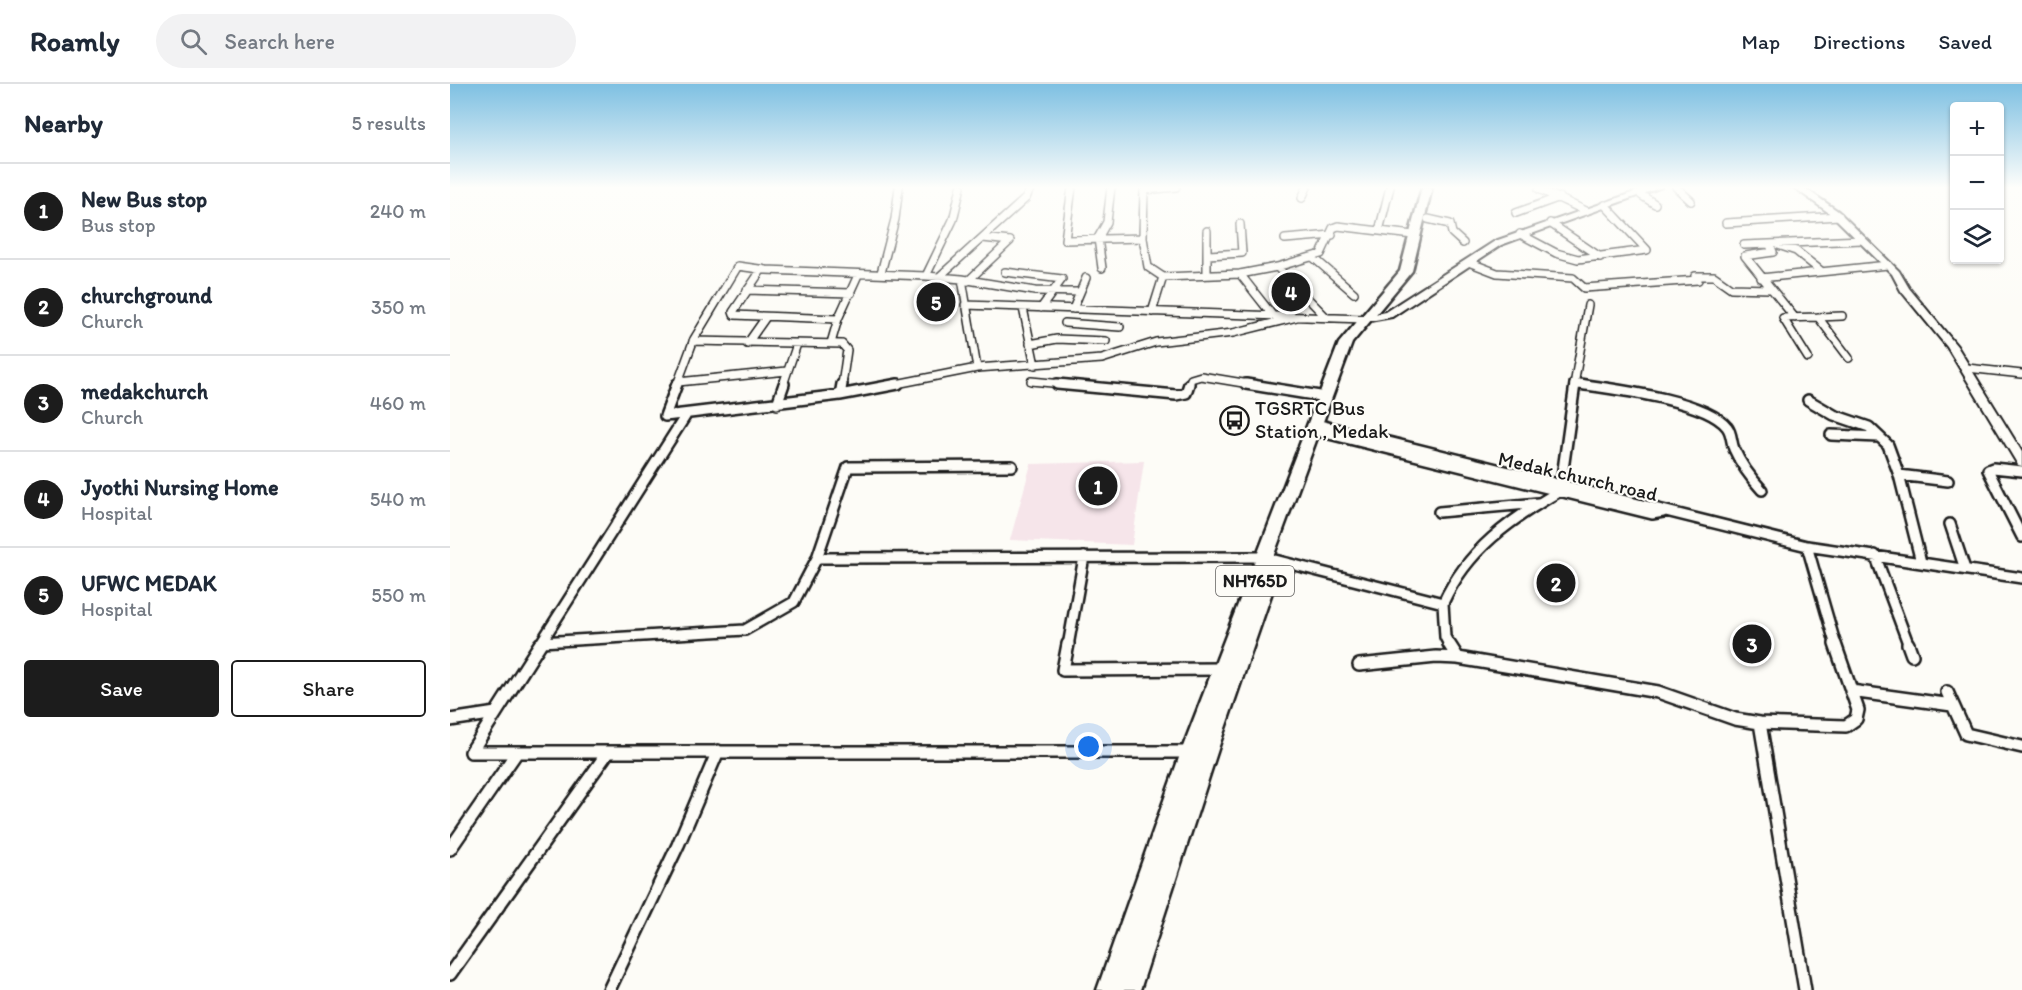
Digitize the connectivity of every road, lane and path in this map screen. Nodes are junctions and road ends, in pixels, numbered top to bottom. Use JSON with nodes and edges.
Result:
{"nodes":[{"id":1,"x":893,"y":229,"type":"edge"},
{"id":2,"x":949,"y":229,"type":"edge"},
{"id":3,"x":992,"y":229,"type":"edge"},
{"id":4,"x":1066,"y":229,"type":"edge"},
{"id":5,"x":1100,"y":229,"type":"edge"},
{"id":6,"x":1143,"y":229,"type":"edge"},
{"id":7,"x":1240,"y":229,"type":"edge"},
{"id":8,"x":1333,"y":229,"type":"edge"},
{"id":9,"x":1365,"y":229,"type":"edge"},
{"id":10,"x":1415,"y":229,"type":"edge"},
{"id":11,"x":1425,"y":229,"type":"edge"},
{"id":12,"x":1451,"y":229,"type":"edge"},
{"id":13,"x":1533,"y":229,"type":"edge"},
{"id":14,"x":1561,"y":229,"type":"edge"},
{"id":15,"x":1626,"y":229,"type":"edge"},
{"id":16,"x":1852,"y":229,"type":"edge"},
{"id":17,"x":1206,"y":231,"type":"dead end"},
{"id":18,"x":1379,"y":231,"type":"joint"},
{"id":19,"x":1520,"y":234,"type":"junction"},
{"id":20,"x":1332,"y":235,"type":"junction"},
{"id":21,"x":1413,"y":235,"type":"junction"},
{"id":22,"x":983,"y":238,"type":"junction"},
{"id":23,"x":1143,"y":238,"type":"junction"},
{"id":24,"x":1285,"y":238,"type":"dead end"},
{"id":25,"x":1095,"y":240,"type":"junction"},
{"id":26,"x":1862,"y":240,"type":"junction"},
{"id":27,"x":1463,"y":243,"type":"dead end"},
{"id":28,"x":1774,"y":244,"type":"junction"},
{"id":29,"x":1744,"y":245,"type":"dead end"},
{"id":30,"x":1647,"y":250,"type":"junction"},
{"id":31,"x":1208,"y":255,"type":"junction"},
{"id":32,"x":1653,"y":256,"type":"dead end"},
{"id":33,"x":1600,"y":257,"type":"junction"},
{"id":34,"x":1314,"y":258,"type":"junction"},
{"id":35,"x":1471,"y":263,"type":"junction"},
{"id":36,"x":1888,"y":265,"type":"junction"},
{"id":37,"x":1277,"y":267,"type":"junction"},
{"id":38,"x":1102,"y":268,"type":"dead end"},
{"id":39,"x":762,"y":269,"type":"junction"},
{"id":40,"x":1821,"y":271,"type":"junction"},
{"id":41,"x":1005,"y":272,"type":"dead end"},
{"id":42,"x":881,"y":273,"type":"junction"},
{"id":43,"x":1240,"y":274,"type":"junction"},
{"id":44,"x":858,"y":275,"type":"junction"},
{"id":45,"x":1207,"y":275,"type":"junction"},
{"id":46,"x":926,"y":276,"type":"junction"},
{"id":47,"x":1163,"y":277,"type":"junction"},
{"id":48,"x":939,"y":278,"type":"junction"},
{"id":49,"x":1086,"y":278,"type":"dead end"},
{"id":50,"x":1761,"y":278,"type":"junction"},
{"id":51,"x":965,"y":280,"type":"junction"},
{"id":52,"x":1770,"y":289,"type":"junction"},
{"id":53,"x":747,"y":290,"type":"junction"},
{"id":54,"x":1051,"y":292,"type":"junction"},
{"id":55,"x":1080,"y":292,"type":"junction"},
{"id":56,"x":851,"y":293,"type":"junction"},
{"id":57,"x":1354,"y":293,"type":"dead end"},
{"id":58,"x":965,"y":304,"type":"junction"},
{"id":59,"x":1588,"y":305,"type":"dead end"},
{"id":60,"x":1023,"y":308,"type":"junction"},
{"id":61,"x":1041,"y":308,"type":"junction"},
{"id":62,"x":1072,"y":308,"type":"junction"},
{"id":63,"x":1152,"y":312,"type":"junction"},
{"id":64,"x":766,"y":316,"type":"junction"},
{"id":65,"x":1273,"y":316,"type":"junction"},
{"id":66,"x":1842,"y":316,"type":"dead end"},
{"id":67,"x":1297,"y":317,"type":"junction"},
{"id":68,"x":1818,"y":317,"type":"junction"},
{"id":69,"x":1327,"y":318,"type":"junction"},
{"id":70,"x":1370,"y":318,"type":"junction"},
{"id":71,"x":1795,"y":318,"type":"junction"},
{"id":72,"x":838,"y":319,"type":"junction"},
{"id":73,"x":1065,"y":323,"type":"junction"},
{"id":74,"x":1120,"y":327,"type":"dead end"},
{"id":75,"x":1057,"y":339,"type":"junction"},
{"id":76,"x":1106,"y":340,"type":"dead end"},
{"id":77,"x":693,"y":341,"type":"junction"},
{"id":78,"x":831,"y":343,"type":"junction"},
{"id":79,"x":747,"y":344,"type":"junction"},
{"id":80,"x":797,"y":344,"type":"junction"},
{"id":81,"x":1030,"y":344,"type":"junction"},
{"id":82,"x":1808,"y":358,"type":"dead end"},
{"id":83,"x":1850,"y":358,"type":"dead end"},
{"id":84,"x":1035,"y":365,"type":"junction"},
{"id":85,"x":977,"y":368,"type":"junction"},
{"id":86,"x":1967,"y":368,"type":"junction"},
{"id":87,"x":787,"y":371,"type":"junction"},
{"id":88,"x":2022,"y":374,"type":"edge"},
{"id":89,"x":1031,"y":381,"type":"dead end"},
{"id":90,"x":678,"y":382,"type":"junction"},
{"id":91,"x":1576,"y":383,"type":"junction"},
{"id":92,"x":840,"y":395,"type":"junction"},
{"id":93,"x":1326,"y":397,"type":"junction"},
{"id":94,"x":1808,"y":400,"type":"dead end"},
{"id":95,"x":777,"y":404,"type":"junction"},
{"id":96,"x":686,"y":415,"type":"junction"},
{"id":97,"x":1320,"y":428,"type":"junction"},
{"id":98,"x":1832,"y":435,"type":"dead end"},
{"id":99,"x":1879,"y":437,"type":"junction"},
{"id":100,"x":2022,"y":462,"type":"edge"},
{"id":101,"x":1012,"y":466,"type":"dead end"},
{"id":102,"x":2022,"y":471,"type":"edge"},
{"id":103,"x":1899,"y":475,"type":"junction"},
{"id":104,"x":1948,"y":481,"type":"dead end"},
{"id":105,"x":1560,"y":487,"type":"junction"},
{"id":106,"x":1762,"y":490,"type":"dead end"},
{"id":107,"x":1538,"y":503,"type":"junction"},
{"id":108,"x":1439,"y":512,"type":"dead end"},
{"id":109,"x":1950,"y":524,"type":"dead end"},
{"id":110,"x":2022,"y":537,"type":"edge"},
{"id":111,"x":1807,"y":546,"type":"junction"},
{"id":112,"x":1875,"y":555,"type":"junction"},
{"id":113,"x":1084,"y":557,"type":"junction"},
{"id":114,"x":817,"y":558,"type":"junction"},
{"id":115,"x":1270,"y":558,"type":"junction"},
{"id":116,"x":1921,"y":562,"type":"junction"},
{"id":117,"x":1965,"y":569,"type":"junction"},
{"id":118,"x":2022,"y":578,"type":"edge"},
{"id":119,"x":1443,"y":603,"type":"junction"},
{"id":120,"x":541,"y":642,"type":"junction"},
{"id":121,"x":1912,"y":655,"type":"dead end"},
{"id":122,"x":1458,"y":658,"type":"junction"},
{"id":123,"x":1359,"y":665,"type":"dead end"},
{"id":124,"x":1223,"y":669,"type":"junction"},
{"id":125,"x":1851,"y":691,"type":"junction"},
{"id":126,"x":1947,"y":692,"type":"dead end"},
{"id":127,"x":1952,"y":705,"type":"junction"},
{"id":128,"x":496,"y":713,"type":"junction"},
{"id":129,"x":450,"y":720,"type":"edge"},
{"id":130,"x":1760,"y":723,"type":"junction"},
{"id":131,"x":2022,"y":747,"type":"edge"},
{"id":132,"x":517,"y":752,"type":"junction"},
{"id":133,"x":608,"y":752,"type":"junction"},
{"id":134,"x":718,"y":752,"type":"junction"},
{"id":135,"x":1191,"y":752,"type":"junction"},
{"id":136,"x":450,"y":849,"type":"edge"},
{"id":137,"x":450,"y":975,"type":"edge"},
{"id":138,"x":609,"y":990,"type":"edge"},
{"id":139,"x":1109,"y":990,"type":"edge"},
{"id":140,"x":1128,"y":990,"type":"edge"},
{"id":141,"x":1805,"y":990,"type":"edge"}],
"edges":[{"from":1,"to":42,"type":"street"},
{"from":2,"to":46,"type":"street"},
{"from":3,"to":22,"type":"street"},
{"from":4,"to":25,"type":"street"},
{"from":5,"to":25,"type":"street"},
{"from":6,"to":23,"type":"street"},
{"from":7,"to":31,"type":"street"},
{"from":8,"to":20,"type":"street"},
{"from":9,"to":18,"type":"street"},
{"from":10,"to":21,"type":"highway","number":"NH765D"},
{"from":11,"to":70,"type":"highway","number":"NH765D"},
{"from":12,"to":27,"type":"street"},
{"from":13,"to":19,"type":"street"},
{"from":14,"to":33,"type":"street"},
{"from":15,"to":30,"type":"street"},
{"from":16,"to":26,"type":"street"},
{"from":17,"to":31,"type":"street"},
{"from":18,"to":21,"type":"street"},
{"from":19,"to":33,"type":"street"},
{"from":19,"to":35,"type":"street"},
{"from":20,"to":24,"type":"street"},
{"from":20,"to":34,"type":"street"},
{"from":21,"to":70,"type":"highway","number":"NH765D"},
{"from":22,"to":48,"type":"street"},
{"from":22,"to":51,"type":"street"},
{"from":23,"to":25,"type":"street"},
{"from":23,"to":47,"type":"street"},
{"from":25,"to":38,"type":"street"},
{"from":26,"to":28,"type":"street"},
{"from":26,"to":36,"type":"street"},
{"from":28,"to":29,"type":"street"},
{"from":28,"to":40,"type":"street"},
{"from":28,"to":50,"type":"street"},
{"from":30,"to":32,"type":"street"},
{"from":30,"to":33,"type":"street"},
{"from":31,"to":45,"type":"street"},
{"from":34,"to":37,"type":"street"},
{"from":34,"to":57,"type":"street"},
{"from":35,"to":52,"type":"street"},
{"from":35,"to":70,"type":"street"},
{"from":36,"to":40,"type":"street"},
{"from":36,"to":86,"type":"street"},
{"from":37,"to":43,"type":"street"},
{"from":37,"to":69,"type":"street"},
{"from":39,"to":44,"type":"street"},
{"from":39,"to":53,"type":"street"},
{"from":39,"to":77,"type":"street"},
{"from":40,"to":50,"type":"street"},
{"from":41,"to":54,"type":"street"},
{"from":42,"to":44,"type":"street"},
{"from":42,"to":46,"type":"street"},
{"from":43,"to":45,"type":"street"},
{"from":43,"to":65,"type":"street"},
{"from":44,"to":56,"type":"street"},
{"from":45,"to":47,"type":"street"},
{"from":46,"to":48,"type":"street"},
{"from":47,"to":63,"type":"street"},
{"from":48,"to":51,"type":"street"},
{"from":49,"to":55,"type":"street"},
{"from":50,"to":52,"type":"street"},
{"from":51,"to":54,"type":"street"},
{"from":51,"to":58,"type":"street"},
{"from":52,"to":71,"type":"street"},
{"from":53,"to":56,"type":"street"},
{"from":53,"to":64,"type":"street"},
{"from":54,"to":55,"type":"street"},
{"from":54,"to":61,"type":"street"},
{"from":55,"to":62,"type":"street"},
{"from":56,"to":72,"type":"street"},
{"from":58,"to":60,"type":"street"},
{"from":58,"to":85,"type":"street"},
{"from":59,"to":91,"type":"street"},
{"from":60,"to":61,"type":"street"},
{"from":60,"to":81,"type":"street"},
{"from":61,"to":62,"type":"street"},
{"from":62,"to":63,"type":"street"},
{"from":62,"to":73,"type":"street"},
{"from":63,"to":65,"type":"street"},
{"from":64,"to":72,"type":"street"},
{"from":64,"to":79,"type":"street"},
{"from":65,"to":67,"type":"street"},
{"from":66,"to":68,"type":"street"},
{"from":67,"to":69,"type":"street"},
{"from":67,"to":84,"type":"street"},
{"from":68,"to":71,"type":"street"},
{"from":68,"to":83,"type":"street"},
{"from":69,"to":70,"type":"street"},
{"from":70,"to":93,"type":"highway","number":"NH765D"},
{"from":70,"to":97,"type":"highway","number":"NH765D"},
{"from":71,"to":82,"type":"street"},
{"from":72,"to":78,"type":"street"},
{"from":73,"to":74,"type":"street"},
{"from":73,"to":75,"type":"street"},
{"from":75,"to":76,"type":"street"},
{"from":75,"to":81,"type":"street"},
{"from":77,"to":79,"type":"street"},
{"from":77,"to":90,"type":"street"},
{"from":78,"to":80,"type":"street"},
{"from":78,"to":92,"type":"street"},
{"from":79,"to":80,"type":"street"},
{"from":80,"to":87,"type":"street"},
{"from":81,"to":84,"type":"street"},
{"from":84,"to":85,"type":"street"},
{"from":85,"to":92,"type":"street"},
{"from":86,"to":88,"type":"street"},
{"from":86,"to":100,"type":"street"},
{"from":87,"to":90,"type":"street"},
{"from":87,"to":95,"type":"street"},
{"from":89,"to":93,"type":"street"},
{"from":90,"to":96,"type":"street"},
{"from":91,"to":105,"type":"street"},
{"from":91,"to":106,"type":"street"},
{"from":92,"to":95,"type":"street"},
{"from":93,"to":97,"type":"highway","number":"NH765D"},
{"from":94,"to":99,"type":"street"},
{"from":95,"to":96,"type":"street"},
{"from":96,"to":120,"type":"street"},
{"from":97,"to":105,"type":"street","name":"Medak church road"},
{"from":97,"to":115,"type":"highway","number":"NH765D"},
{"from":98,"to":99,"type":"street"},
{"from":99,"to":103,"type":"street"},
{"from":101,"to":114,"type":"street"},
{"from":102,"to":110,"type":"street"},
{"from":103,"to":104,"type":"street"},
{"from":103,"to":116,"type":"street"},
{"from":105,"to":107,"type":"street"},
{"from":105,"to":111,"type":"street","name":"Medak church road"},
{"from":107,"to":108,"type":"street"},
{"from":107,"to":119,"type":"street"},
{"from":109,"to":117,"type":"street"},
{"from":111,"to":112,"type":"street","name":"Medak church road"},
{"from":111,"to":125,"type":"street"},
{"from":112,"to":116,"type":"street","name":"Medak church road"},
{"from":112,"to":121,"type":"street"},
{"from":113,"to":114,"type":"street"},
{"from":113,"to":115,"type":"street"},
{"from":113,"to":124,"type":"street"},
{"from":114,"to":120,"type":"street"},
{"from":115,"to":119,"type":"street"},
{"from":115,"to":124,"type":"highway","number":"NH765D"},
{"from":115,"to":140,"type":"highway","number":"NH765D"},
{"from":116,"to":117,"type":"street","name":"Medak church road"},
{"from":117,"to":118,"type":"street","name":"Medak church road"},
{"from":119,"to":122,"type":"street"},
{"from":120,"to":128,"type":"street"},
{"from":122,"to":123,"type":"street"},
{"from":122,"to":130,"type":"street"},
{"from":124,"to":135,"type":"highway","number":"NH765D"},
{"from":125,"to":127,"type":"street"},
{"from":125,"to":130,"type":"street"},
{"from":126,"to":127,"type":"street"},
{"from":127,"to":131,"type":"street"},
{"from":128,"to":129,"type":"street"},
{"from":128,"to":132,"type":"street"},
{"from":130,"to":141,"type":"street"},
{"from":132,"to":133,"type":"street"},
{"from":132,"to":136,"type":"street"},
{"from":133,"to":134,"type":"street"},
{"from":133,"to":137,"type":"street"},
{"from":134,"to":135,"type":"street"},
{"from":134,"to":138,"type":"street"},
{"from":135,"to":139,"type":"highway","number":"NH765D"}]}
